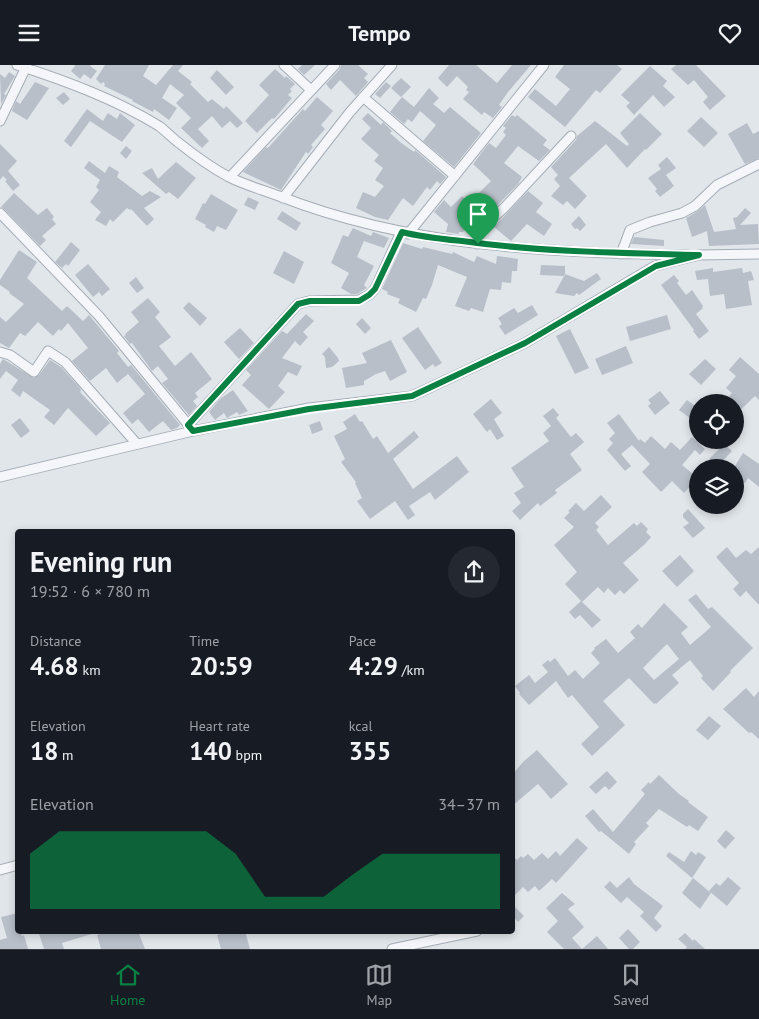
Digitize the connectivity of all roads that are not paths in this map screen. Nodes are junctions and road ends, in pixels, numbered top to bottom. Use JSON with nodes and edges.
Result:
{"nodes":[{"id":1,"x":284,"y":65,"type":"edge"},
{"id":2,"x":335,"y":65,"type":"edge"},
{"id":3,"x":392,"y":65,"type":"edge"},
{"id":4,"x":544,"y":65,"type":"edge"},
{"id":5,"x":23,"y":66,"type":"edge"},
{"id":6,"x":311,"y":90,"type":"junction"},
{"id":7,"x":363,"y":97,"type":"junction"},
{"id":8,"x":0,"y":121,"type":"edge"},
{"id":9,"x":571,"y":136,"type":"dead end"},
{"id":10,"x":759,"y":164,"type":"edge"},
{"id":11,"x":455,"y":176,"type":"junction"},
{"id":12,"x":230,"y":177,"type":"junction"},
{"id":13,"x":283,"y":198,"type":"junction"},
{"id":14,"x":0,"y":213,"type":"edge"},
{"id":15,"x":405,"y":233,"type":"junction"},
{"id":16,"x":478,"y":244,"type":"junction"},
{"id":17,"x":621,"y":254,"type":"junction"},
{"id":18,"x":759,"y":254,"type":"edge"},
{"id":19,"x":699,"y":255,"type":"junction"},
{"id":20,"x":0,"y":352,"type":"edge"},
{"id":21,"x":191,"y":428,"type":"junction"},
{"id":22,"x":136,"y":444,"type":"junction"},
{"id":23,"x":0,"y":477,"type":"edge"},
{"id":24,"x":15,"y":866,"type":"edge"},
{"id":25,"x":0,"y":870,"type":"edge"},
{"id":26,"x":463,"y":934,"type":"edge"},
{"id":27,"x":392,"y":949,"type":"edge"}],
"edges":[{"from":1,"to":6,"type":"street"},
{"from":2,"to":6,"type":"street"},
{"from":3,"to":7,"type":"street"},
{"from":4,"to":11,"type":"street"},
{"from":5,"to":8,"type":"street"},
{"from":5,"to":12,"type":"street"},
{"from":6,"to":12,"type":"street"},
{"from":7,"to":11,"type":"street"},
{"from":7,"to":13,"type":"street"},
{"from":9,"to":16,"type":"street"},
{"from":10,"to":17,"type":"street"},
{"from":11,"to":15,"type":"street"},
{"from":12,"to":13,"type":"street"},
{"from":13,"to":15,"type":"street"},
{"from":14,"to":21,"type":"street"},
{"from":15,"to":16,"type":"street"},
{"from":15,"to":21,"type":"street"},
{"from":16,"to":17,"type":"street"},
{"from":17,"to":19,"type":"street"},
{"from":18,"to":19,"type":"street"},
{"from":19,"to":21,"type":"street"},
{"from":20,"to":22,"type":"street"},
{"from":21,"to":22,"type":"street"},
{"from":22,"to":23,"type":"street"},
{"from":24,"to":25,"type":"street"},
{"from":26,"to":27,"type":"street"}]}
